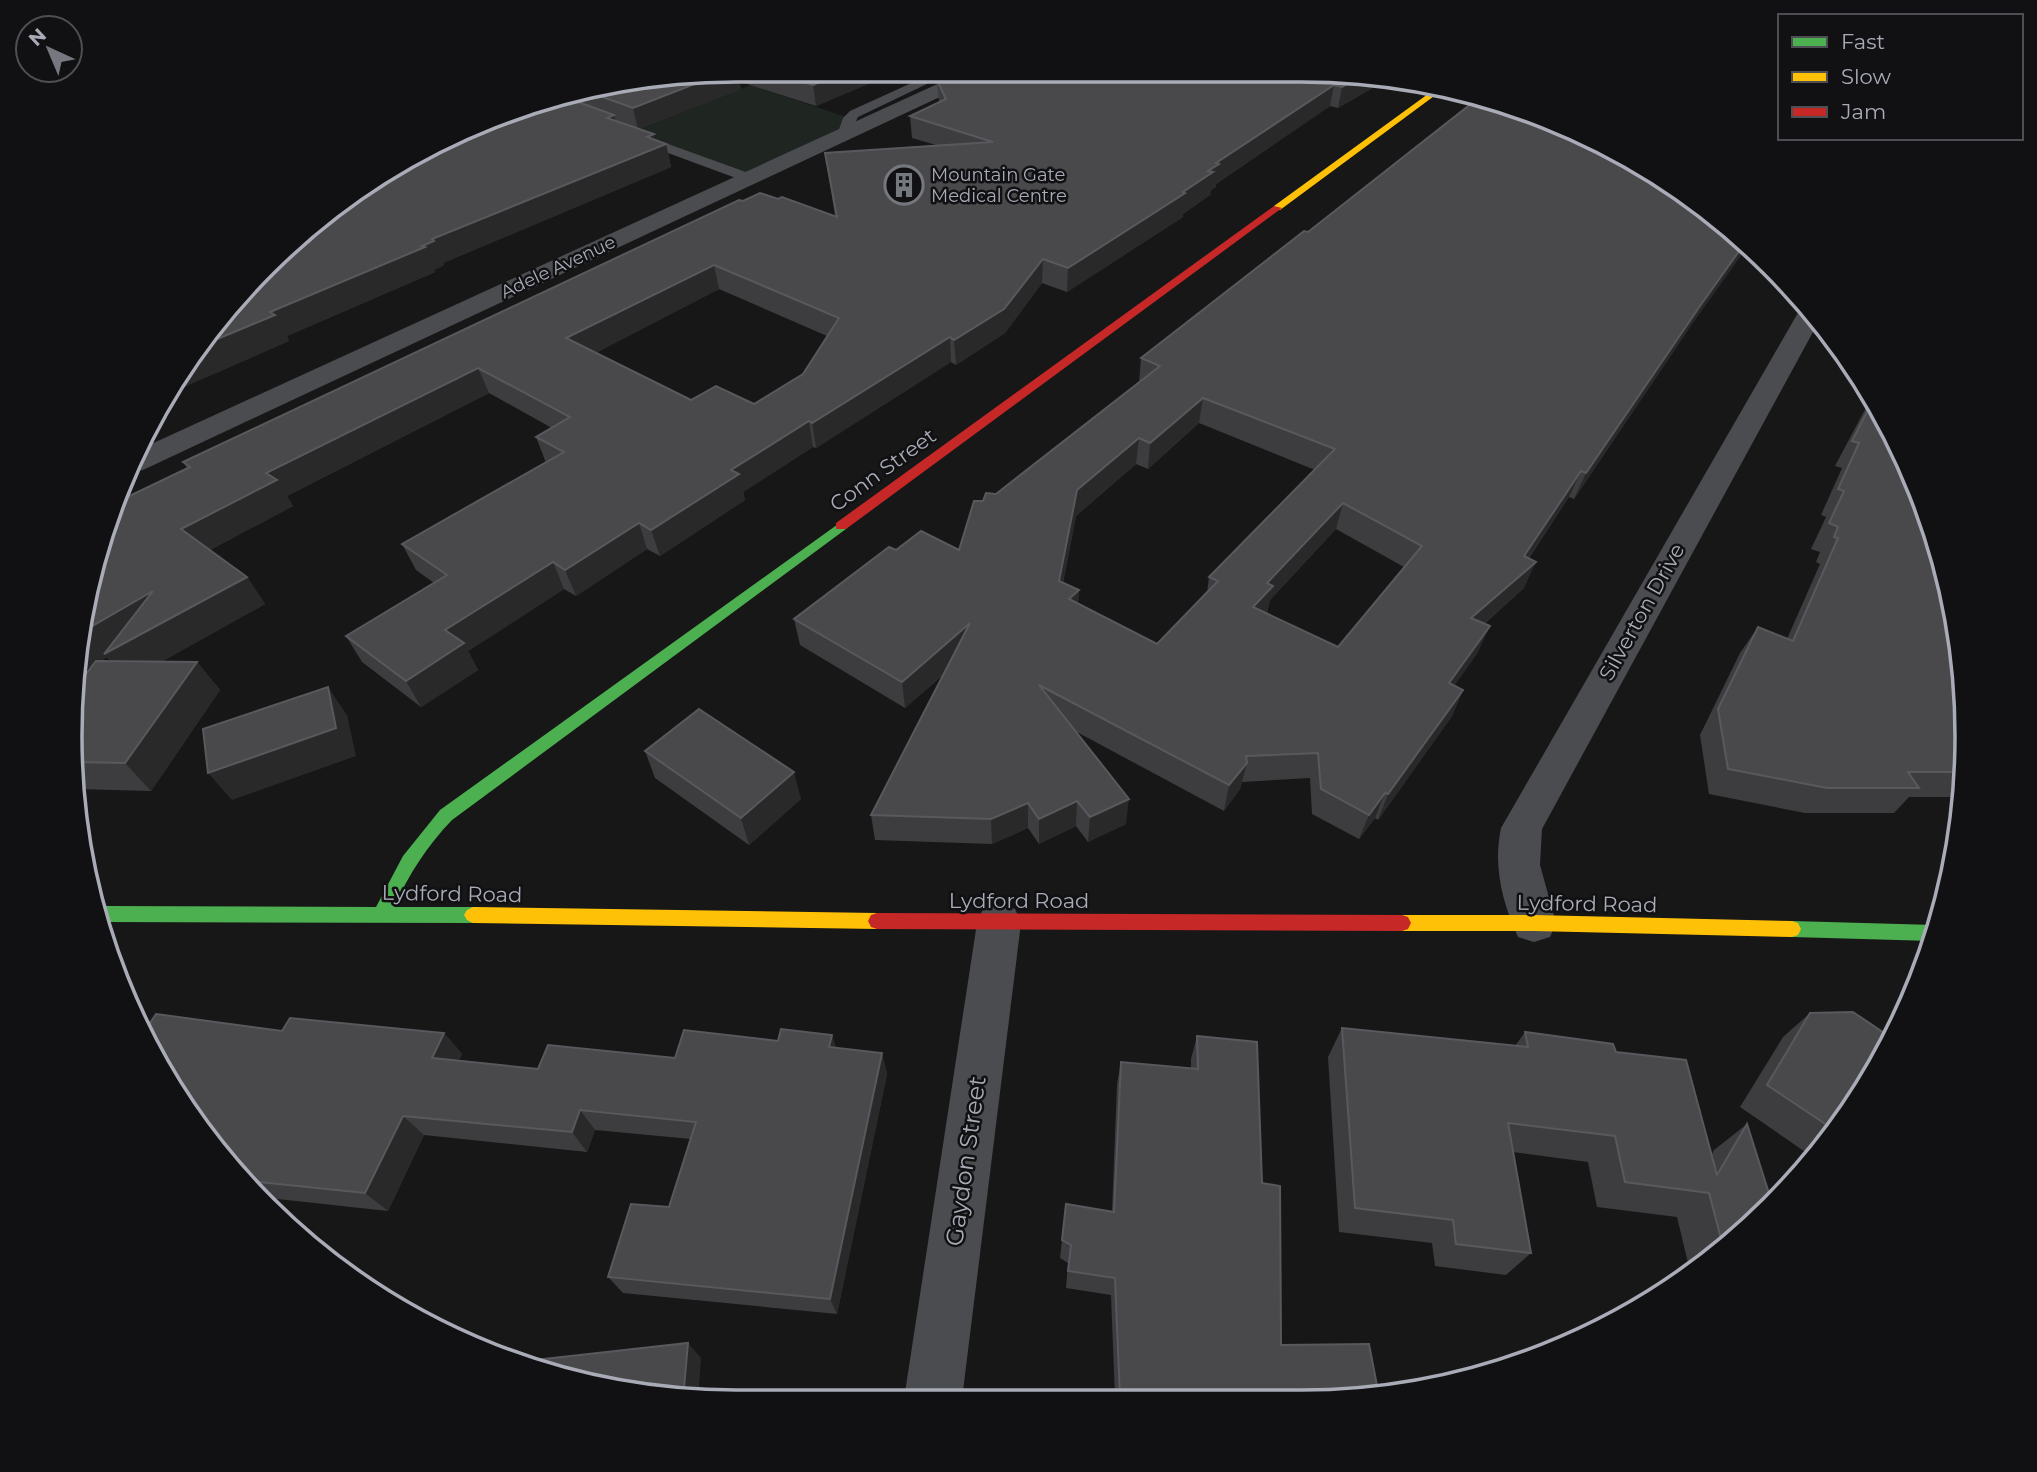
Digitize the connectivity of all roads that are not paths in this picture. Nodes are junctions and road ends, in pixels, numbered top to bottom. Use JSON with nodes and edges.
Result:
{"nodes":[{"id":1,"x":924,"y":82,"type":"edge"},
{"id":2,"x":957,"y":82,"type":"edge"},
{"id":3,"x":1431,"y":95,"type":"edge"},
{"id":4,"x":617,"y":130,"type":"edge"},
{"id":5,"x":843,"y":135,"type":"junction"},
{"id":6,"x":749,"y":178,"type":"junction"},
{"id":7,"x":1806,"y":321,"type":"edge"},
{"id":8,"x":145,"y":458,"type":"edge"},
{"id":9,"x":108,"y":914,"type":"edge"},
{"id":10,"x":382,"y":914,"type":"junction"},
{"id":11,"x":999,"y":923,"type":"junction"},
{"id":12,"x":1534,"y":923,"type":"junction"},
{"id":13,"x":1923,"y":935,"type":"edge"},
{"id":14,"x":934,"y":1390,"type":"edge"}],
"edges":[{"from":1,"to":5,"type":"lane"},
{"from":2,"to":5,"type":"street","name":"Adele Avenue"},
{"from":3,"to":10,"type":"street","name":"Conn Street"},
{"from":4,"to":6,"type":"lane"},
{"from":5,"to":6,"type":"street","name":"Adele Avenue"},
{"from":6,"to":8,"type":"street","name":"Adele Avenue"},
{"from":7,"to":12,"type":"street","name":"Silverton Drive"},
{"from":9,"to":10,"type":"street","name":"Lydford Road"},
{"from":10,"to":11,"type":"street","name":"Lydford Road"},
{"from":11,"to":12,"type":"street","name":"Lydford Road"},
{"from":11,"to":14,"type":"street","name":"Gaydon Street"},
{"from":12,"to":13,"type":"street","name":"Lydford Road"}]}
